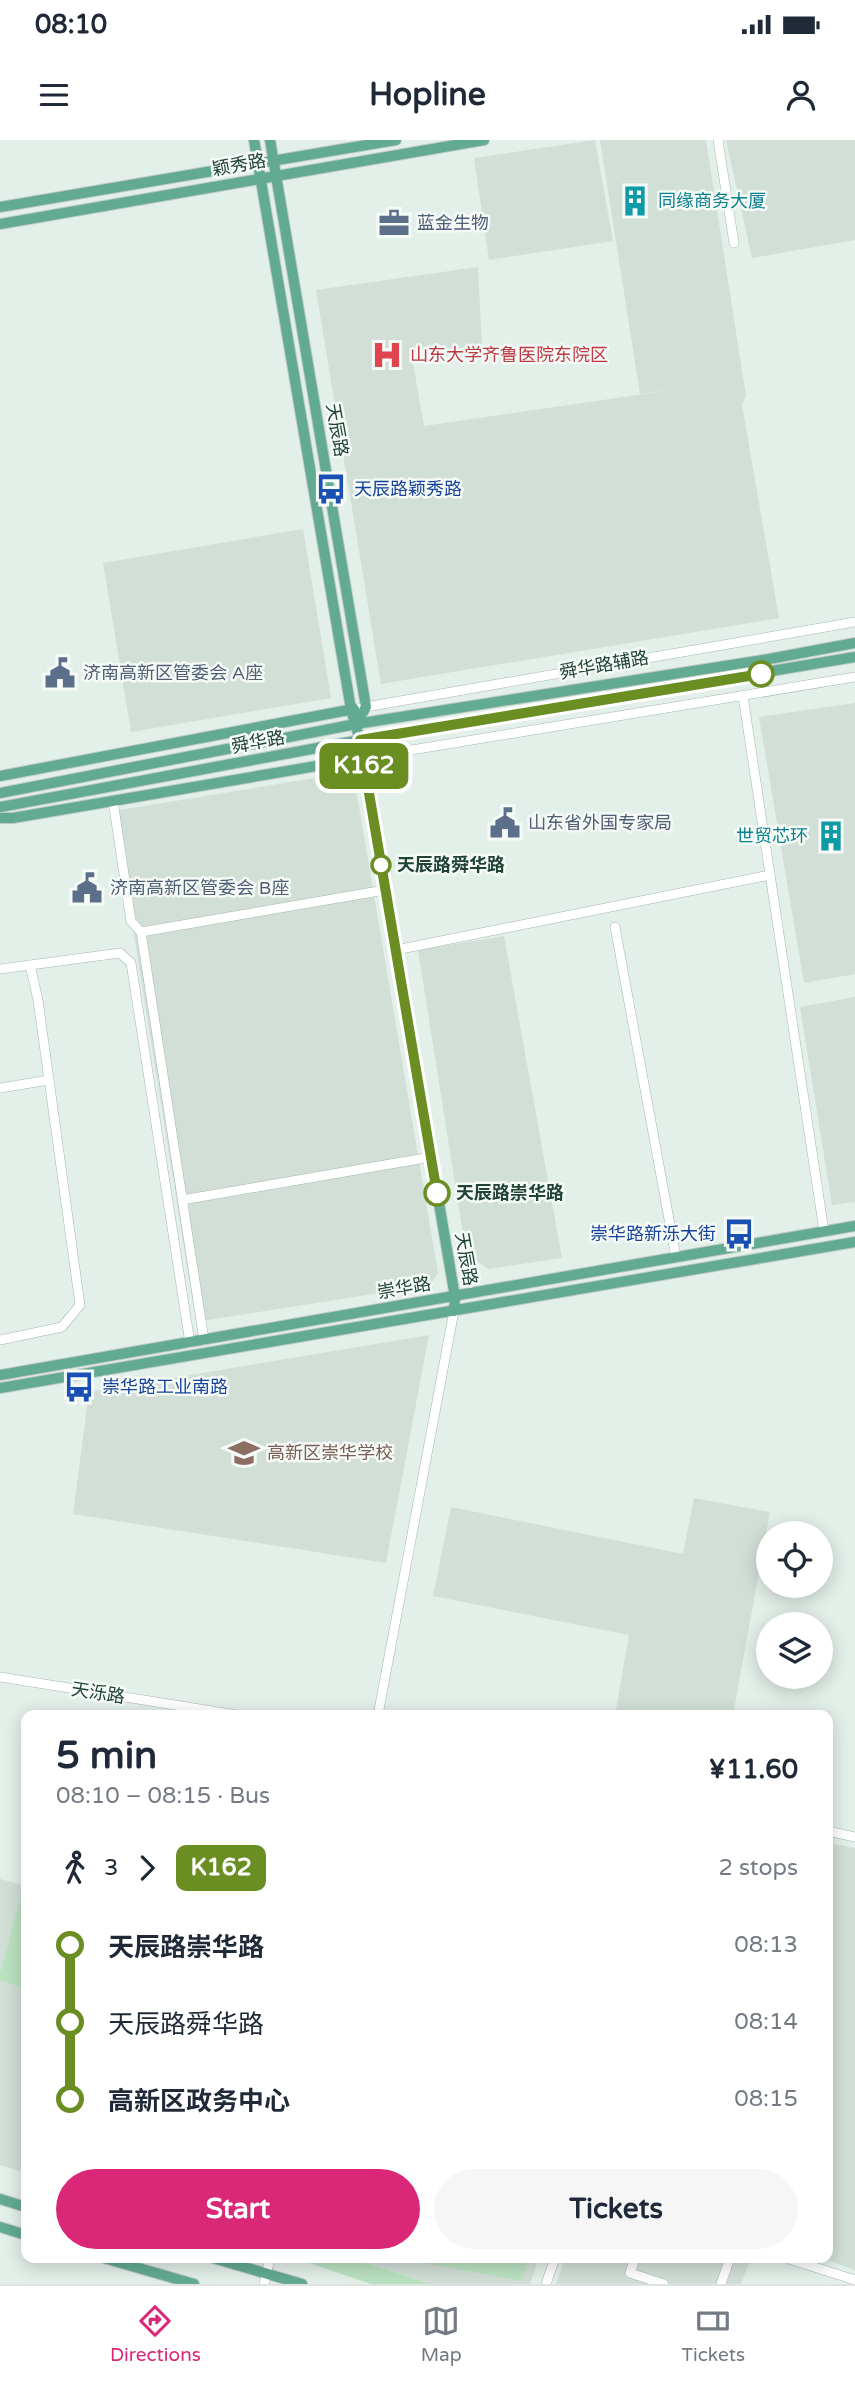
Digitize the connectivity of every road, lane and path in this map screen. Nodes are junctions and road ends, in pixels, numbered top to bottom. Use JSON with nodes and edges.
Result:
{"nodes":[{"id":1,"x":254,"y":140,"type":"edge"},
{"id":2,"x":270,"y":140,"type":"edge"},
{"id":3,"x":396,"y":140,"type":"edge"},
{"id":4,"x":484,"y":140,"type":"edge"},
{"id":5,"x":718,"y":140,"type":"edge"},
{"id":6,"x":273,"y":161,"type":"junction"},
{"id":7,"x":258,"y":164,"type":"junction"},
{"id":8,"x":276,"y":176,"type":"junction"},
{"id":9,"x":261,"y":179,"type":"junction"},
{"id":10,"x":0,"y":207,"type":"edge"},
{"id":11,"x":0,"y":223,"type":"edge"},
{"id":12,"x":734,"y":243,"type":"dead end"},
{"id":13,"x":855,"y":622,"type":"edge"},
{"id":14,"x":855,"y":643,"type":"edge"},
{"id":15,"x":855,"y":657,"type":"edge"},
{"id":16,"x":855,"y":677,"type":"edge"},
{"id":17,"x":743,"y":695,"type":"junction"},
{"id":18,"x":366,"y":707,"type":"junction"},
{"id":19,"x":352,"y":709,"type":"junction"},
{"id":20,"x":356,"y":724,"type":"junction"},
{"id":21,"x":360,"y":740,"type":"junction"},
{"id":22,"x":363,"y":758,"type":"junction"},
{"id":23,"x":0,"y":776,"type":"edge"},
{"id":24,"x":0,"y":793,"type":"edge"},
{"id":25,"x":113,"y":801,"type":"junction"},
{"id":26,"x":0,"y":807,"type":"edge"},
{"id":27,"x":0,"y":818,"type":"edge"},
{"id":28,"x":770,"y":875,"type":"junction"},
{"id":29,"x":385,"y":890,"type":"junction"},
{"id":30,"x":615,"y":927,"type":"dead end"},
{"id":31,"x":141,"y":932,"type":"junction"},
{"id":32,"x":396,"y":950,"type":"junction"},
{"id":33,"x":30,"y":965,"type":"junction"},
{"id":34,"x":0,"y":969,"type":"edge"},
{"id":35,"x":49,"y":1080,"type":"junction"},
{"id":36,"x":0,"y":1088,"type":"edge"},
{"id":37,"x":431,"y":1157,"type":"junction"},
{"id":38,"x":182,"y":1200,"type":"junction"},
{"id":39,"x":855,"y":1226,"type":"edge"},
{"id":40,"x":824,"y":1231,"type":"junction"},
{"id":41,"x":855,"y":1241,"type":"edge"},
{"id":42,"x":676,"y":1257,"type":"junction"},
{"id":43,"x":455,"y":1297,"type":"junction"},
{"id":44,"x":454,"y":1311,"type":"junction"},
{"id":45,"x":0,"y":1340,"type":"edge"},
{"id":46,"x":204,"y":1340,"type":"junction"},
{"id":47,"x":190,"y":1343,"type":"junction"},
{"id":48,"x":0,"y":1375,"type":"edge"},
{"id":49,"x":0,"y":1388,"type":"edge"},
{"id":50,"x":0,"y":1677,"type":"edge"},
{"id":51,"x":206,"y":1710,"type":"edge"},
{"id":52,"x":379,"y":1710,"type":"edge"},
{"id":53,"x":833,"y":1832,"type":"edge"},
{"id":54,"x":855,"y":1837,"type":"edge"},
{"id":55,"x":0,"y":2199,"type":"edge"},
{"id":56,"x":21,"y":2205,"type":"edge"},
{"id":57,"x":0,"y":2227,"type":"edge"},
{"id":58,"x":21,"y":2233,"type":"edge"},
{"id":59,"x":121,"y":2263,"type":"edge"},
{"id":60,"x":232,"y":2263,"type":"edge"},
{"id":61,"x":269,"y":2263,"type":"edge"},
{"id":62,"x":553,"y":2263,"type":"edge"},
{"id":63,"x":633,"y":2263,"type":"edge"},
{"id":64,"x":728,"y":2263,"type":"edge"},
{"id":65,"x":802,"y":2263,"type":"edge"},
{"id":66,"x":267,"y":2272,"type":"junction"},
{"id":67,"x":855,"y":2280,"type":"edge"},
{"id":68,"x":194,"y":2284,"type":"edge"},
{"id":69,"x":264,"y":2284,"type":"edge"},
{"id":70,"x":302,"y":2284,"type":"edge"},
{"id":71,"x":546,"y":2284,"type":"edge"},
{"id":72,"x":664,"y":2284,"type":"edge"},
{"id":73,"x":721,"y":2284,"type":"edge"}],
"edges":[{"from":1,"to":7,"type":"main road","name":"天辰路"},
{"from":2,"to":6,"type":"main road","name":"天辰路"},
{"from":3,"to":6,"type":"main road","name":"颖秀路"},
{"from":4,"to":8,"type":"main road","name":"颖秀路"},
{"from":5,"to":12,"type":"street"},
{"from":6,"to":7,"type":"main road","name":"颖秀路"},
{"from":6,"to":8,"type":"main road","name":"天辰路"},
{"from":7,"to":9,"type":"main road","name":"天辰路"},
{"from":7,"to":10,"type":"main road","name":"颖秀路"},
{"from":8,"to":9,"type":"main road","name":"颖秀路"},
{"from":8,"to":18,"type":"main road","name":"天辰路"},
{"from":9,"to":11,"type":"main road","name":"颖秀路"},
{"from":9,"to":19,"type":"main road","name":"天辰路"},
{"from":13,"to":18,"type":"street","name":"舜华路辅路"},
{"from":14,"to":20,"type":"main road","name":"舜华路"},
{"from":15,"to":21,"type":"main road","name":"舜华路"},
{"from":16,"to":17,"type":"street"},
{"from":17,"to":22,"type":"street"},
{"from":17,"to":28,"type":"street"},
{"from":18,"to":19,"type":"street","name":"舜华路辅路"},
{"from":18,"to":20,"type":"main road"},
{"from":19,"to":20,"type":"main road","name":"天辰路"},
{"from":19,"to":23,"type":"main road"},
{"from":20,"to":21,"type":"main road","name":"天辰路"},
{"from":20,"to":24,"type":"main road","name":"舜华路"},
{"from":21,"to":22,"type":"main road","name":"天辰路"},
{"from":21,"to":26,"type":"main road","name":"舜华路"},
{"from":22,"to":25,"type":"main road"},
{"from":22,"to":29,"type":"main road","name":"天辰路"},
{"from":25,"to":27,"type":"main road"},
{"from":25,"to":31,"type":"street"},
{"from":28,"to":32,"type":"street"},
{"from":28,"to":40,"type":"street"},
{"from":29,"to":31,"type":"street"},
{"from":29,"to":32,"type":"main road","name":"天辰路"},
{"from":30,"to":42,"type":"street"},
{"from":31,"to":38,"type":"street"},
{"from":32,"to":37,"type":"main road","name":"天辰路"},
{"from":33,"to":34,"type":"street"},
{"from":33,"to":35,"type":"street"},
{"from":33,"to":47,"type":"street"},
{"from":35,"to":36,"type":"street"},
{"from":35,"to":45,"type":"street"},
{"from":37,"to":38,"type":"street"},
{"from":37,"to":43,"type":"main road","name":"天辰路"},
{"from":38,"to":46,"type":"street"},
{"from":39,"to":40,"type":"main road","name":"崇华路"},
{"from":40,"to":42,"type":"main road","name":"崇华路"},
{"from":41,"to":44,"type":"main road","name":"崇华路"},
{"from":42,"to":43,"type":"main road","name":"崇华路"},
{"from":43,"to":44,"type":"main road","name":"天辰路"},
{"from":43,"to":46,"type":"main road","name":"崇华路"},
{"from":44,"to":49,"type":"main road","name":"崇华路"},
{"from":44,"to":52,"type":"street","name":"天辰路"},
{"from":46,"to":47,"type":"main road","name":"崇华路"},
{"from":47,"to":48,"type":"main road","name":"崇华路"},
{"from":50,"to":51,"type":"street","name":"天泺路"},
{"from":53,"to":54,"type":"street"},
{"from":55,"to":56,"type":"main road"},
{"from":57,"to":58,"type":"main road"},
{"from":59,"to":68,"type":"main road"},
{"from":60,"to":66,"type":"main road"},
{"from":61,"to":66,"type":"street"},
{"from":62,"to":71,"type":"street"},
{"from":63,"to":72,"type":"street"},
{"from":64,"to":73,"type":"street"},
{"from":65,"to":67,"type":"street"},
{"from":66,"to":69,"type":"street"},
{"from":66,"to":70,"type":"main road"}]}
